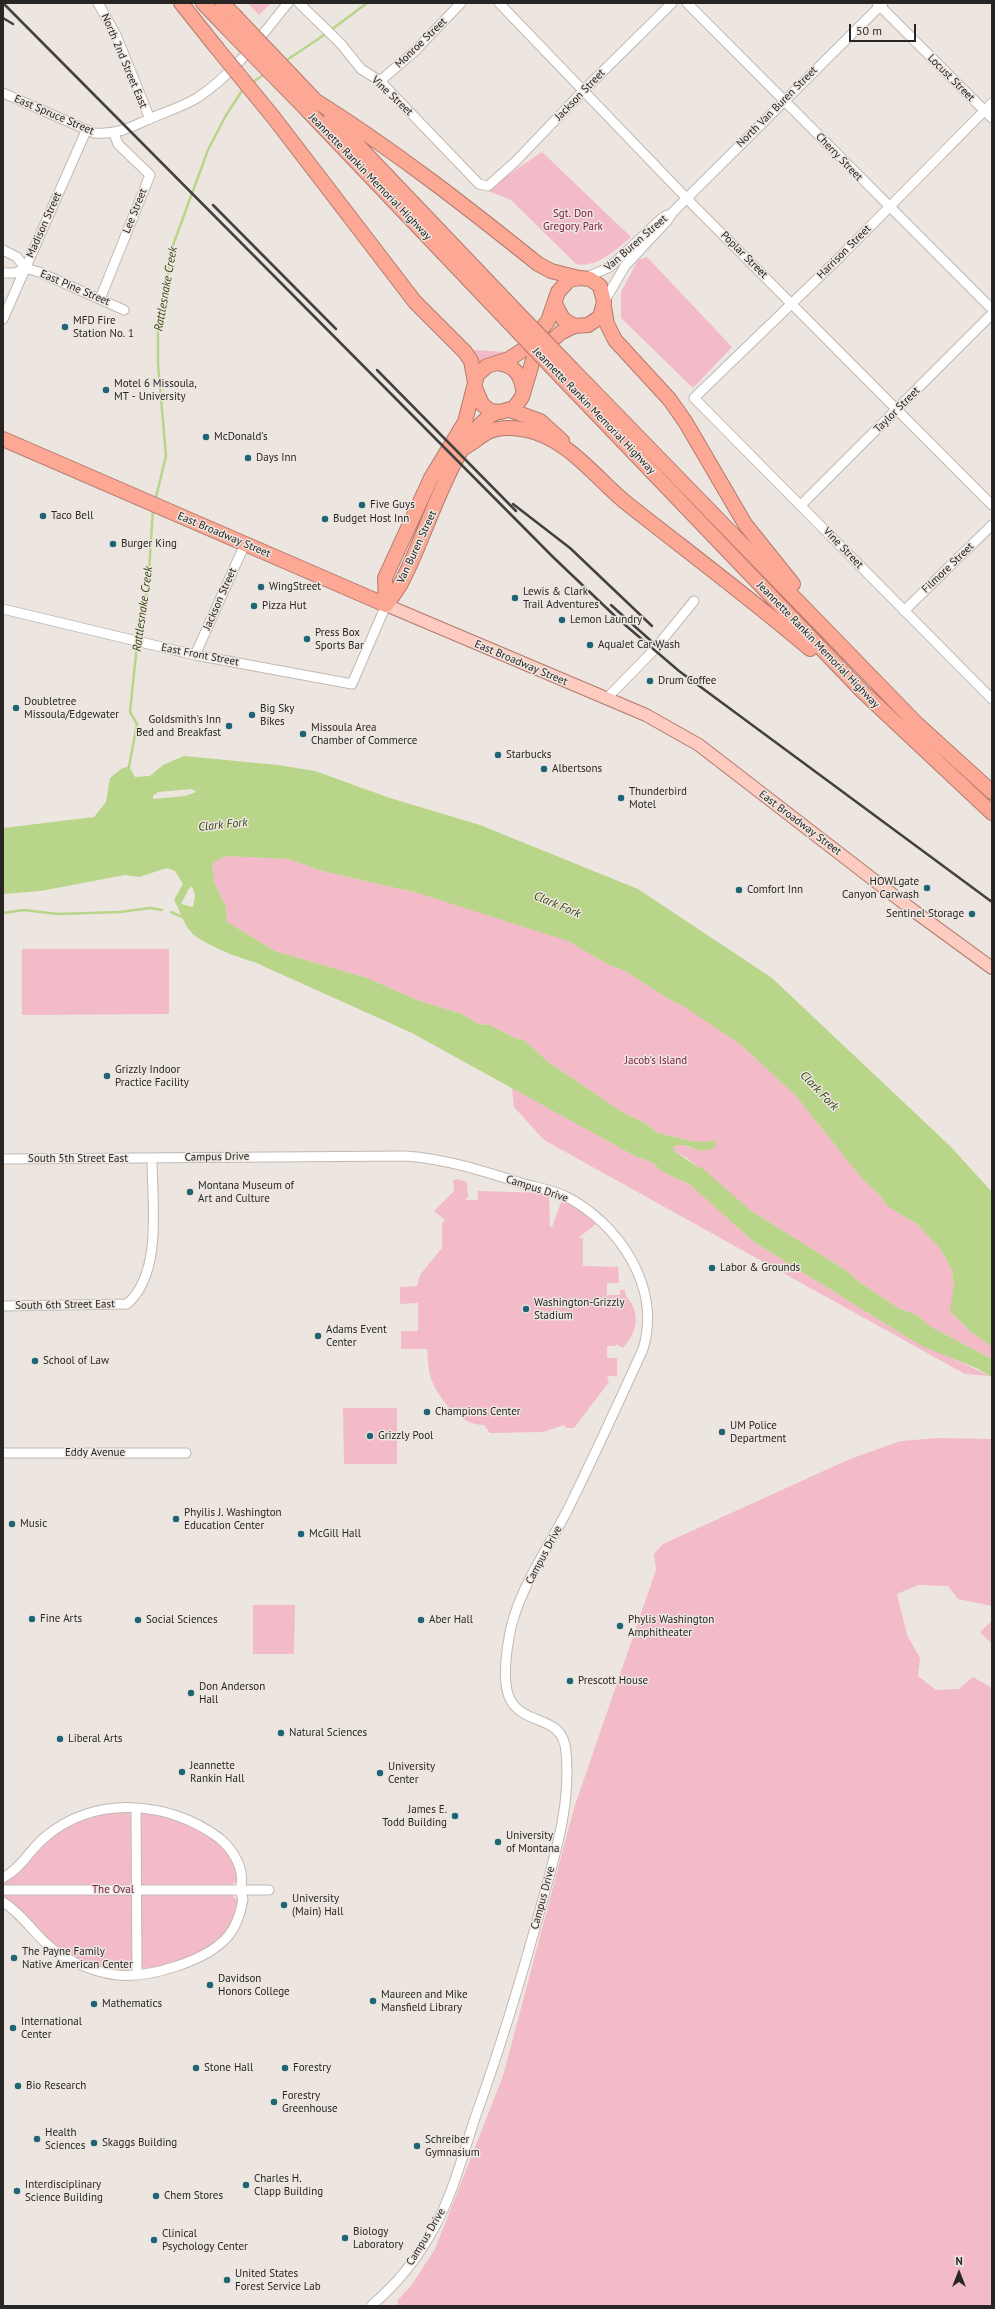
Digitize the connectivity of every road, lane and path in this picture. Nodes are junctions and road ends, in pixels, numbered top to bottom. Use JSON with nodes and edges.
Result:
{"nodes":[{"id":1,"x":98,"y":3,"type":"edge"},
{"id":2,"x":182,"y":3,"type":"edge"},
{"id":3,"x":203,"y":3,"type":"edge"},
{"id":4,"x":222,"y":3,"type":"edge"},
{"id":5,"x":288,"y":3,"type":"edge"},
{"id":6,"x":299,"y":3,"type":"edge"},
{"id":7,"x":461,"y":3,"type":"edge"},
{"id":8,"x":499,"y":3,"type":"edge"},
{"id":9,"x":672,"y":3,"type":"edge"},
{"id":10,"x":687,"y":3,"type":"edge"},
{"id":11,"x":880,"y":4,"type":"edge"},
{"id":12,"x":231,"y":22,"type":"junction"},
{"id":13,"x":380,"y":81,"type":"junction"},
{"id":14,"x":583,"y":91,"type":"junction"},
{"id":15,"x":3,"y":94,"type":"edge"},
{"id":16,"x":784,"y":101,"type":"junction"},
{"id":17,"x":312,"y":103,"type":"junction"},
{"id":18,"x":992,"y":103,"type":"edge"},
{"id":19,"x":984,"y":110,"type":"junction"},
{"id":20,"x":992,"y":118,"type":"edge"},
{"id":21,"x":150,"y":119,"type":"junction"},
{"id":22,"x":86,"y":131,"type":"junction"},
{"id":23,"x":114,"y":133,"type":"junction"},
{"id":24,"x":488,"y":186,"type":"joint"},
{"id":25,"x":687,"y":198,"type":"junction"},
{"id":26,"x":888,"y":207,"type":"junction"},
{"id":27,"x":672,"y":213,"type":"junction"},
{"id":28,"x":3,"y":250,"type":"edge"},
{"id":29,"x":25,"y":268,"type":"junction"},
{"id":30,"x":3,"y":273,"type":"edge"},
{"id":31,"x":582,"y":278,"type":"junction"},
{"id":32,"x":100,"y":299,"type":"junction"},
{"id":33,"x":555,"y":304,"type":"junction"},
{"id":34,"x":604,"y":304,"type":"junction"},
{"id":35,"x":792,"y":304,"type":"junction"},
{"id":36,"x":992,"y":309,"type":"edge"},
{"id":37,"x":124,"y":310,"type":"dead end"},
{"id":38,"x":992,"y":314,"type":"edge"},
{"id":39,"x":3,"y":319,"type":"edge"},
{"id":40,"x":574,"y":326,"type":"junction"},
{"id":41,"x":497,"y":363,"type":"junction"},
{"id":42,"x":567,"y":374,"type":"junction"},
{"id":43,"x":475,"y":385,"type":"junction"},
{"id":44,"x":523,"y":388,"type":"junction"},
{"id":45,"x":694,"y":398,"type":"joint"},
{"id":46,"x":504,"y":411,"type":"junction"},
{"id":47,"x":897,"y":411,"type":"junction"},
{"id":48,"x":4,"y":440,"type":"edge"},
{"id":49,"x":465,"y":446,"type":"junction"},
{"id":50,"x":576,"y":457,"type":"junction"},
{"id":51,"x":801,"y":505,"type":"junction"},
{"id":52,"x":992,"y":505,"type":"edge"},
{"id":53,"x":992,"y":525,"type":"edge"},
{"id":54,"x":245,"y":544,"type":"junction"},
{"id":55,"x":694,"y":601,"type":"dead end"},
{"id":56,"x":386,"y":605,"type":"junction"},
{"id":57,"x":3,"y":609,"type":"edge"},
{"id":58,"x":904,"y":611,"type":"junction"},
{"id":59,"x":845,"y":649,"type":"junction"},
{"id":60,"x":195,"y":655,"type":"junction"},
{"id":61,"x":863,"y":692,"type":"junction"},
{"id":62,"x":606,"y":699,"type":"junction"},
{"id":63,"x":992,"y":699,"type":"edge"},
{"id":64,"x":992,"y":792,"type":"edge"},
{"id":65,"x":992,"y":813,"type":"edge"},
{"id":66,"x":992,"y":968,"type":"edge"},
{"id":67,"x":3,"y":1159,"type":"edge"},
{"id":68,"x":152,"y":1159,"type":"junction"},
{"id":69,"x":3,"y":1306,"type":"edge"},
{"id":70,"x":3,"y":1453,"type":"edge"},
{"id":71,"x":186,"y":1453,"type":"dead end"},
{"id":72,"x":136,"y":1808,"type":"junction"},
{"id":73,"x":3,"y":1878,"type":"edge"},
{"id":74,"x":3,"y":1890,"type":"edge"},
{"id":75,"x":136,"y":1890,"type":"junction"},
{"id":76,"x":240,"y":1890,"type":"junction"},
{"id":77,"x":269,"y":1890,"type":"dead end"},
{"id":78,"x":3,"y":1902,"type":"edge"},
{"id":79,"x":137,"y":1975,"type":"junction"},
{"id":80,"x":371,"y":2306,"type":"edge"}],
"edges":[{"from":1,"to":21,"type":"street","name":"North 2nd Street East"},
{"from":2,"to":43,"type":"highway","bridge":true},
{"from":3,"to":12,"type":"highway","name":"Jeannette Rankin Memorial Highway"},
{"from":4,"to":12,"type":"highway","name":"Jeannette Rankin Memorial Highway"},
{"from":5,"to":21,"type":"street","name":"East Spruce Street"},
{"from":6,"to":13,"type":"street","name":"Vine Street"},
{"from":7,"to":13,"type":"street","name":"Monroe Street"},
{"from":8,"to":14,"type":"street","name":"Poplar Street"},
{"from":9,"to":14,"type":"street","name":"Jackson Street"},
{"from":10,"to":16,"type":"street","name":"Cherry Street"},
{"from":11,"to":16,"type":"street","name":"North Van Buren Street"},
{"from":11,"to":19,"type":"street","name":"Locust Street"},
{"from":12,"to":17,"type":"highway","name":"Jeannette Rankin Memorial Highway","bridge":true},
{"from":13,"to":24,"type":"street","name":"Vine Street"},
{"from":14,"to":24,"type":"street","name":"Jackson Street"},
{"from":14,"to":25,"type":"street","name":"Poplar Street"},
{"from":15,"to":22,"type":"street","name":"East Spruce Street"},
{"from":16,"to":25,"type":"street","name":"North Van Buren Street"},
{"from":16,"to":26,"type":"street","name":"Cherry Street"},
{"from":17,"to":31,"type":"highway"},
{"from":17,"to":42,"type":"highway","name":"Jeannette Rankin Memorial Highway","bridge":true},
{"from":18,"to":19,"type":"street","name":"Harrison Street"},
{"from":19,"to":20,"type":"street","name":"Locust Street"},
{"from":19,"to":26,"type":"street","name":"Harrison Street"},
{"from":21,"to":23,"type":"street","name":"East Spruce Street"},
{"from":22,"to":23,"type":"street","name":"East Spruce Street"},
{"from":22,"to":29,"type":"street","name":"Madison Street"},
{"from":23,"to":32,"type":"street","name":"Lee Street"},
{"from":25,"to":27,"type":"street","name":"North Van Buren Street"},
{"from":25,"to":35,"type":"street","name":"Poplar Street"},
{"from":26,"to":35,"type":"street","name":"Harrison Street"},
{"from":26,"to":36,"type":"street","name":"Cherry Street"},
{"from":27,"to":31,"type":"street","name":"Van Buren Street"},
{"from":27,"to":34,"type":"street","name":"Van Buren Street"},
{"from":28,"to":29,"type":"street","name":"East Pine Street"},
{"from":29,"to":30,"type":"street"},
{"from":29,"to":32,"type":"street","name":"East Pine Street"},
{"from":29,"to":39,"type":"street","name":"Madison Street"},
{"from":31,"to":33,"type":"highway","name":"Van Buren Street"},
{"from":31,"to":34,"type":"highway","name":"Van Buren Street"},
{"from":32,"to":37,"type":"street","name":"East Pine Street"},
{"from":33,"to":40,"type":"highway"},
{"from":33,"to":41,"type":"highway","name":"Van Buren Street"},
{"from":34,"to":40,"type":"highway","name":"Van Buren Street"},
{"from":34,"to":59,"type":"highway"},
{"from":35,"to":45,"type":"street","name":"Harrison Street"},
{"from":35,"to":47,"type":"street","name":"Poplar Street"},
{"from":38,"to":47,"type":"street","name":"Taylor Street"},
{"from":40,"to":44,"type":"highway","name":"Van Buren Street"},
{"from":41,"to":43,"type":"highway","name":"Van Buren Street"},
{"from":41,"to":44,"type":"highway"},
{"from":42,"to":59,"type":"highway","name":"Jeannette Rankin Memorial Highway"},
{"from":42,"to":61,"type":"highway","name":"Jeannette Rankin Memorial Highway"},
{"from":43,"to":46,"type":"highway"},
{"from":43,"to":56,"type":"highway","name":"Van Buren Street"},
{"from":44,"to":46,"type":"highway","name":"Van Buren Street"},
{"from":45,"to":51,"type":"street","name":"Vine Street"},
{"from":46,"to":49,"type":"highway","name":"Van Buren Street"},
{"from":46,"to":50,"type":"highway"},
{"from":47,"to":51,"type":"street","name":"Taylor Street"},
{"from":47,"to":52,"type":"street","name":"Poplar Street"},
{"from":48,"to":54,"type":"highway","name":"East Broadway Street"},
{"from":49,"to":50,"type":"highway"},
{"from":49,"to":56,"type":"highway","name":"Van Buren Street"},
{"from":50,"to":61,"type":"highway"},
{"from":51,"to":58,"type":"street","name":"Vine Street"},
{"from":53,"to":58,"type":"street","name":"Filmore Street"},
{"from":54,"to":56,"type":"highway","name":"East Broadway Street"},
{"from":54,"to":60,"type":"street","name":"Jackson Street"},
{"from":55,"to":62,"type":"street"},
{"from":56,"to":60,"type":"street","name":"East Front Street"},
{"from":56,"to":62,"type":"main road","name":"East Broadway Street"},
{"from":57,"to":60,"type":"street","name":"East Front Street"},
{"from":58,"to":63,"type":"street","name":"Vine Street"},
{"from":59,"to":64,"type":"highway","name":"Jeannette Rankin Memorial Highway"},
{"from":61,"to":65,"type":"highway","name":"Jeannette Rankin Memorial Highway"},
{"from":62,"to":66,"type":"main road","name":"East Broadway Street"},
{"from":67,"to":68,"type":"street","name":"South 5th Street East"},
{"from":68,"to":69,"type":"street","name":"South 6th Street East"},
{"from":68,"to":80,"type":"street","name":"Campus Drive"},
{"from":70,"to":71,"type":"street","name":"Eddy Avenue"},
{"from":72,"to":73,"type":"street"},
{"from":72,"to":75,"type":"street"},
{"from":72,"to":76,"type":"street"},
{"from":74,"to":75,"type":"street"},
{"from":75,"to":76,"type":"street"},
{"from":75,"to":79,"type":"street"},
{"from":76,"to":77,"type":"street"},
{"from":76,"to":79,"type":"street"},
{"from":78,"to":79,"type":"street"}]}
